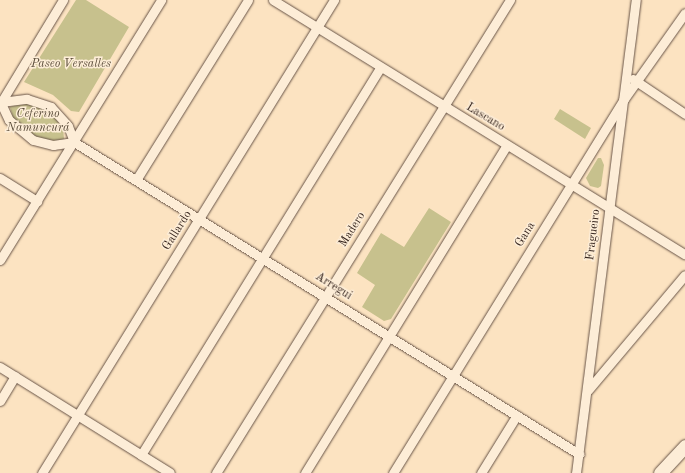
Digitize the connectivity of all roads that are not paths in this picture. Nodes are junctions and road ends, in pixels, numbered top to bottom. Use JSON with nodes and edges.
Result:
{"nodes":[{"id":1,"x":63,"y":0,"type":"edge"},
{"id":2,"x":161,"y":0,"type":"edge"},
{"id":3,"x":248,"y":0,"type":"edge"},
{"id":4,"x":273,"y":0,"type":"edge"},
{"id":5,"x":334,"y":0,"type":"edge"},
{"id":6,"x":510,"y":0,"type":"edge"},
{"id":7,"x":636,"y":0,"type":"edge"},
{"id":8,"x":685,"y":13,"type":"edge"},
{"id":9,"x":317,"y":27,"type":"junction"},
{"id":10,"x":380,"y":68,"type":"junction"},
{"id":11,"x":627,"y":73,"type":"junction"},
{"id":12,"x":636,"y":82,"type":"junction"},
{"id":13,"x":624,"y":99,"type":"junction"},
{"id":14,"x":0,"y":102,"type":"edge"},
{"id":15,"x":443,"y":106,"type":"junction"},
{"id":16,"x":685,"y":114,"type":"edge"},
{"id":17,"x":74,"y":142,"type":"junction"},
{"id":18,"x":507,"y":145,"type":"junction"},
{"id":19,"x":0,"y":178,"type":"edge"},
{"id":20,"x":136,"y":180,"type":"junction"},
{"id":21,"x":571,"y":185,"type":"junction"},
{"id":22,"x":37,"y":201,"type":"junction"},
{"id":23,"x":610,"y":208,"type":"junction"},
{"id":24,"x":200,"y":219,"type":"junction"},
{"id":25,"x":685,"y":254,"type":"edge"},
{"id":26,"x":262,"y":258,"type":"junction"},
{"id":27,"x":0,"y":260,"type":"edge"},
{"id":28,"x":685,"y":274,"type":"edge"},
{"id":29,"x":325,"y":297,"type":"junction"},
{"id":30,"x":389,"y":336,"type":"junction"},
{"id":31,"x":0,"y":367,"type":"edge"},
{"id":32,"x":15,"y":376,"type":"junction"},
{"id":33,"x":453,"y":376,"type":"junction"},
{"id":34,"x":586,"y":393,"type":"junction"},
{"id":35,"x":0,"y":401,"type":"edge"},
{"id":36,"x":78,"y":415,"type":"junction"},
{"id":37,"x":517,"y":415,"type":"junction"},
{"id":38,"x":685,"y":446,"type":"edge"},
{"id":39,"x":579,"y":454,"type":"junction"},
{"id":40,"x":141,"y":455,"type":"junction"},
{"id":41,"x":42,"y":473,"type":"edge"},
{"id":42,"x":170,"y":473,"type":"edge"},
{"id":43,"x":216,"y":473,"type":"edge"},
{"id":44,"x":305,"y":473,"type":"edge"},
{"id":45,"x":393,"y":473,"type":"edge"},
{"id":46,"x":481,"y":473,"type":"edge"},
{"id":47,"x":576,"y":473,"type":"edge"},
{"id":48,"x":660,"y":473,"type":"edge"}],
"edges":[{"from":1,"to":14,"type":"street"},
{"from":2,"to":17,"type":"street"},
{"from":3,"to":20,"type":"street"},
{"from":4,"to":9,"type":"street","name":"Lascano"},
{"from":5,"to":9,"type":"street","name":"Gallardo"},
{"from":6,"to":15,"type":"street","name":"Madero"},
{"from":7,"to":11,"type":"street","name":"Fragueiro"},
{"from":8,"to":12,"type":"street","name":"Gana"},
{"from":9,"to":10,"type":"street","name":"Lascano"},
{"from":9,"to":24,"type":"street","name":"Gallardo"},
{"from":10,"to":15,"type":"street","name":"Lascano"},
{"from":10,"to":26,"type":"street"},
{"from":11,"to":12,"type":"street"},
{"from":11,"to":13,"type":"street","name":"Fragueiro"},
{"from":12,"to":13,"type":"street","name":"Gana"},
{"from":12,"to":16,"type":"street"},
{"from":13,"to":21,"type":"street","name":"Gana"},
{"from":13,"to":23,"type":"street","name":"Fragueiro"},
{"from":14,"to":17,"type":"street"},
{"from":14,"to":17,"type":"street"},
{"from":15,"to":18,"type":"street","name":"Lascano"},
{"from":15,"to":29,"type":"street","name":"Madero"},
{"from":17,"to":20,"type":"street","name":"Arregui"},
{"from":17,"to":22,"type":"street"},
{"from":18,"to":21,"type":"street","name":"Lascano"},
{"from":18,"to":30,"type":"street"},
{"from":19,"to":22,"type":"street"},
{"from":20,"to":24,"type":"street","name":"Arregui"},
{"from":21,"to":23,"type":"street","name":"Lascano"},
{"from":21,"to":33,"type":"street","name":"Gana"},
{"from":22,"to":27,"type":"street"},
{"from":23,"to":25,"type":"street","name":"Lascano"},
{"from":23,"to":34,"type":"street","name":"Fragueiro"},
{"from":24,"to":26,"type":"street","name":"Arregui"},
{"from":24,"to":36,"type":"street","name":"Gallardo"},
{"from":26,"to":29,"type":"street","name":"Arregui"},
{"from":26,"to":40,"type":"street"},
{"from":28,"to":34,"type":"street"},
{"from":29,"to":30,"type":"street","name":"Arregui"},
{"from":29,"to":43,"type":"street","name":"Madero"},
{"from":30,"to":33,"type":"street","name":"Arregui"},
{"from":30,"to":44,"type":"street"},
{"from":31,"to":32,"type":"street"},
{"from":32,"to":35,"type":"street"},
{"from":32,"to":36,"type":"street"},
{"from":33,"to":37,"type":"street","name":"Arregui"},
{"from":33,"to":45,"type":"street","name":"Gana"},
{"from":34,"to":39,"type":"street","name":"Fragueiro"},
{"from":36,"to":40,"type":"street"},
{"from":36,"to":41,"type":"street","name":"Gallardo"},
{"from":37,"to":39,"type":"street","name":"Arregui"},
{"from":37,"to":46,"type":"street"},
{"from":38,"to":48,"type":"street"},
{"from":39,"to":47,"type":"street","name":"Fragueiro"},
{"from":40,"to":42,"type":"street"}]}
